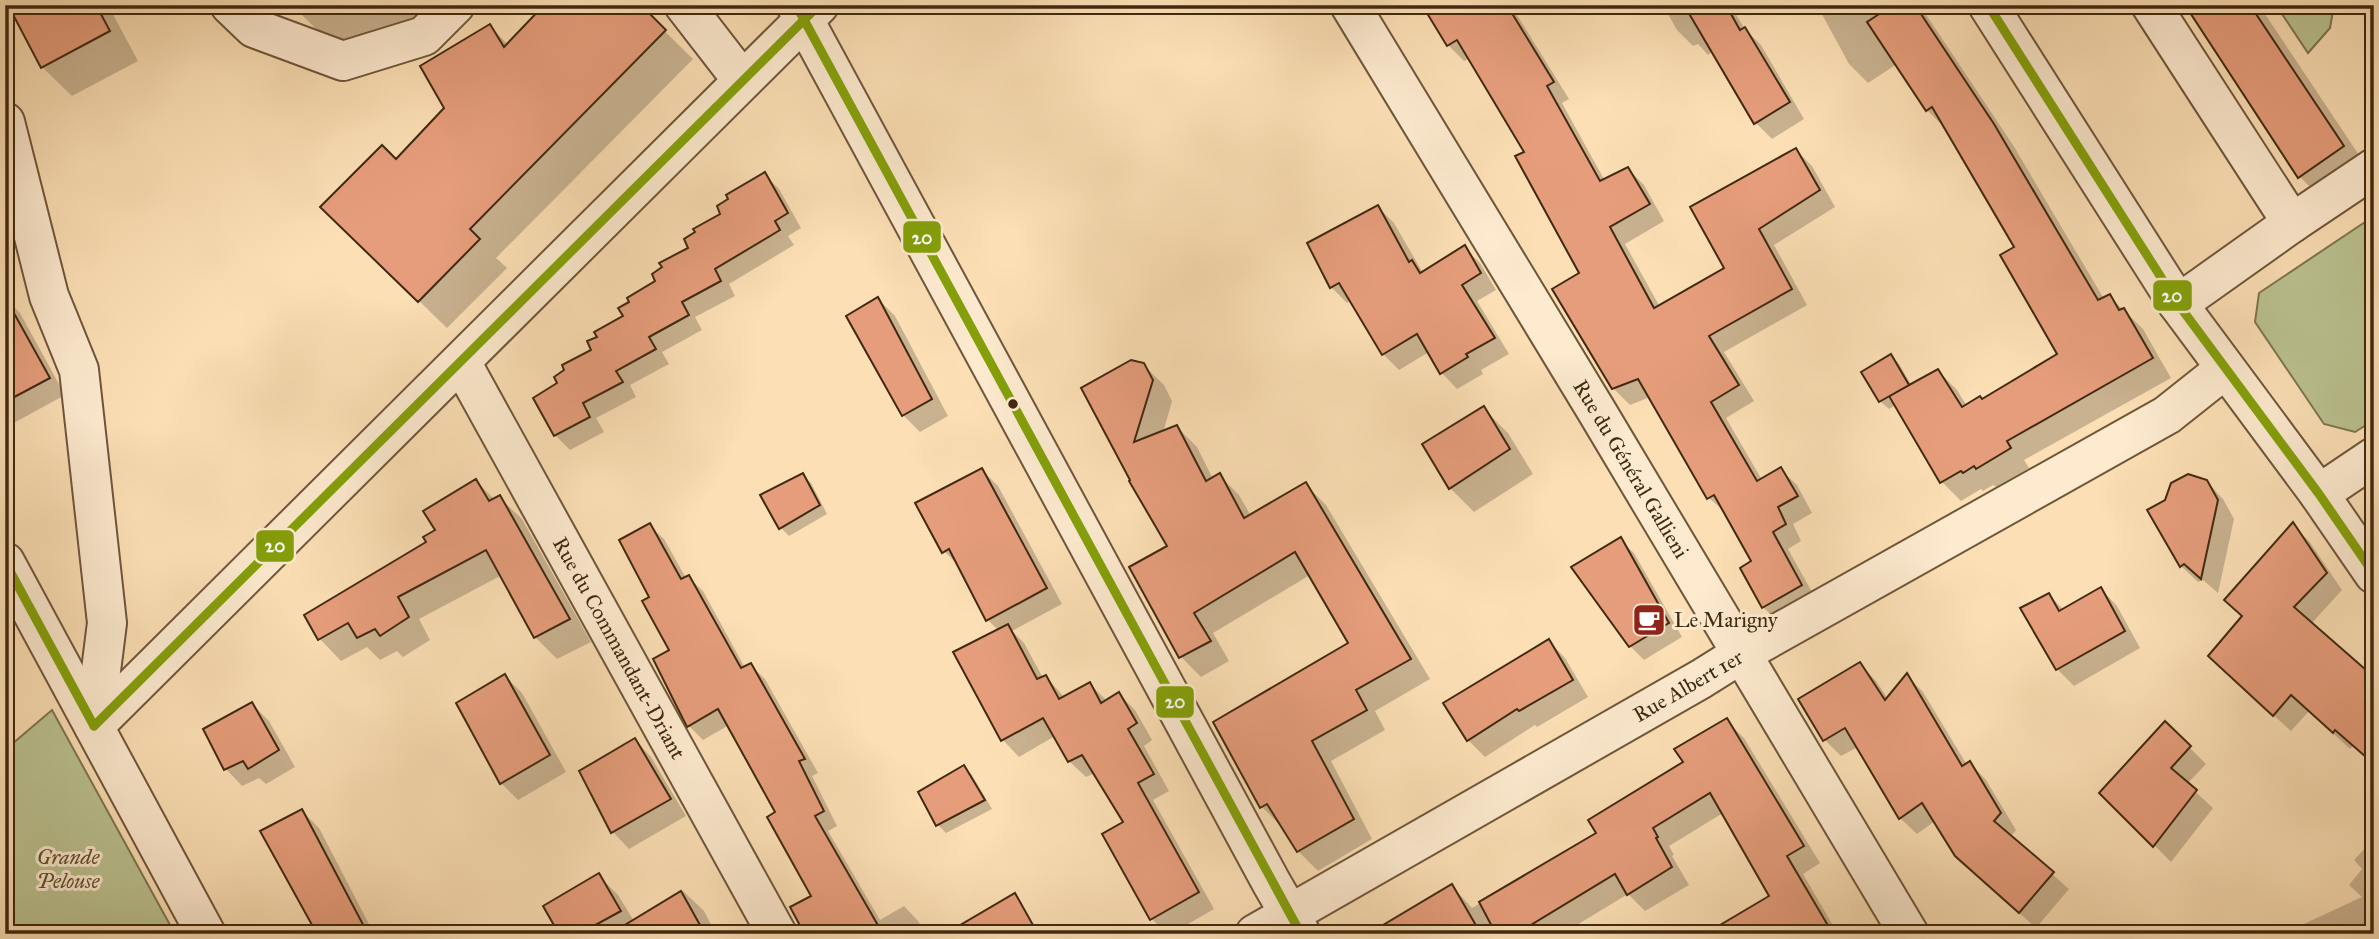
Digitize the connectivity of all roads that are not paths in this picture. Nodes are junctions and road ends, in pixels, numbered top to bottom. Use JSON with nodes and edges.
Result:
{"nodes":[{"id":1,"x":230,"y":5,"type":"edge"},
{"id":2,"x":454,"y":5,"type":"edge"},
{"id":3,"x":684,"y":5,"type":"edge"},
{"id":4,"x":1350,"y":5,"type":"edge"},
{"id":5,"x":1988,"y":5,"type":"edge"},
{"id":6,"x":2151,"y":5,"type":"edge"},
{"id":7,"x":807,"y":10,"type":"edge"},
{"id":8,"x":742,"y":80,"type":"junction"},
{"id":9,"x":5,"y":122,"type":"edge"},
{"id":10,"x":2374,"y":169,"type":"edge"},
{"id":11,"x":2292,"y":223,"type":"junction"},
{"id":12,"x":2178,"y":304,"type":"junction"},
{"id":13,"x":461,"y":362,"type":"junction"},
{"id":14,"x":2225,"y":369,"type":"junction"},
{"id":15,"x":2374,"y":457,"type":"edge"},
{"id":16,"x":2319,"y":494,"type":"junction"},
{"id":17,"x":5,"y":562,"type":"edge"},
{"id":18,"x":2374,"y":574,"type":"edge"},
{"id":19,"x":1741,"y":654,"type":"junction"},
{"id":20,"x":94,"y":726,"type":"junction"},
{"id":21,"x":1295,"y":924,"type":"edge"},
{"id":22,"x":206,"y":934,"type":"edge"},
{"id":23,"x":777,"y":934,"type":"edge"},
{"id":24,"x":1255,"y":934,"type":"edge"},
{"id":25,"x":1909,"y":934,"type":"edge"}],
"edges":[{"from":1,"to":2,"type":"street"},
{"from":3,"to":8,"type":"street"},
{"from":4,"to":19,"type":"street","name":"Rue du Général Gallieni"},
{"from":5,"to":12,"type":"street"},
{"from":6,"to":11,"type":"street"},
{"from":7,"to":8,"type":"street"},
{"from":7,"to":21,"type":"street"},
{"from":8,"to":13,"type":"street"},
{"from":9,"to":20,"type":"street"},
{"from":10,"to":11,"type":"street"},
{"from":11,"to":12,"type":"street"},
{"from":12,"to":14,"type":"street"},
{"from":13,"to":20,"type":"street"},
{"from":13,"to":23,"type":"street","name":"Rue du Commandant-Driant"},
{"from":14,"to":16,"type":"street"},
{"from":14,"to":19,"type":"street","name":"Rue Albert 1er"},
{"from":15,"to":16,"type":"street"},
{"from":16,"to":18,"type":"street"},
{"from":17,"to":20,"type":"street"},
{"from":19,"to":21,"type":"street","name":"Rue Albert 1er"},
{"from":19,"to":25,"type":"street","name":"Rue du Général Gallieni"},
{"from":20,"to":22,"type":"street"},
{"from":21,"to":24,"type":"street","name":"Rue Albert 1er"}]}
